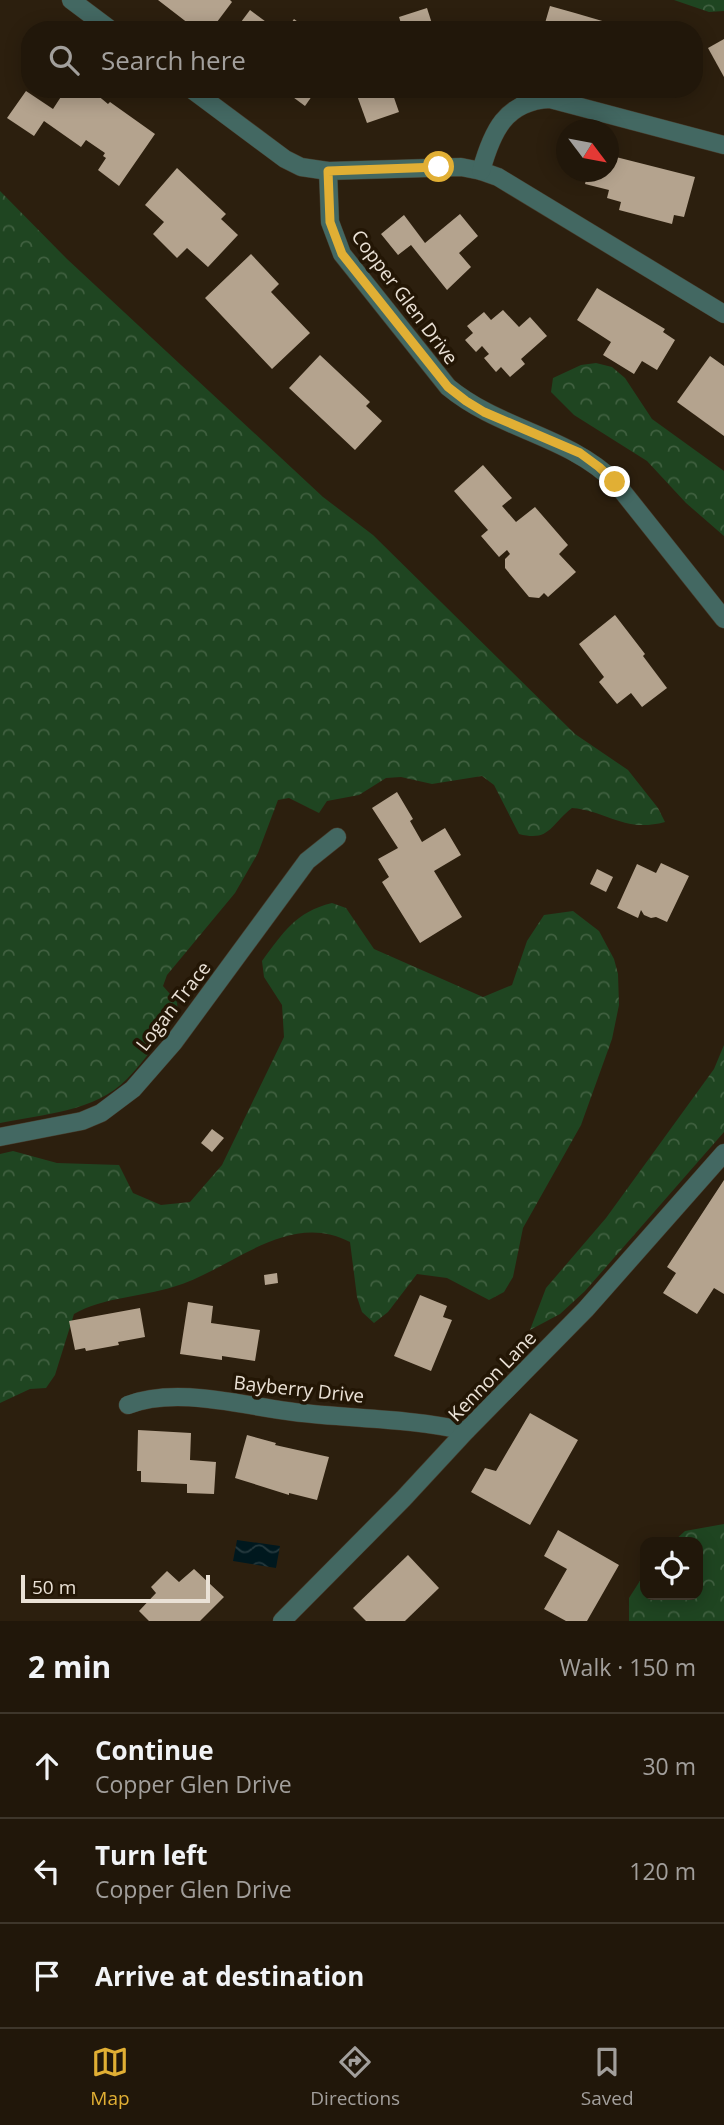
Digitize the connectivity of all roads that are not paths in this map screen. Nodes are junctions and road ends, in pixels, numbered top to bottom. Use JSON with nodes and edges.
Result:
{"nodes":[{"id":1,"x":71,"y":0,"type":"edge"},
{"id":2,"x":99,"y":21,"type":"edge"},
{"id":3,"x":203,"y":98,"type":"edge"},
{"id":4,"x":724,"y":145,"type":"edge"},
{"id":5,"x":328,"y":171,"type":"junction"},
{"id":6,"x":481,"y":171,"type":"junction"},
{"id":7,"x":724,"y":314,"type":"edge"},
{"id":8,"x":724,"y":619,"type":"edge"},
{"id":9,"x":337,"y":837,"type":"dead end"},
{"id":10,"x":0,"y":1136,"type":"edge"},
{"id":11,"x":724,"y":1153,"type":"edge"},
{"id":12,"x":128,"y":1405,"type":"dead end"},
{"id":13,"x":466,"y":1432,"type":"junction"},
{"id":14,"x":282,"y":1621,"type":"edge"}],
"edges":[{"from":1,"to":2,"type":"street"},
{"from":3,"to":5,"type":"street"},
{"from":4,"to":6,"type":"street"},
{"from":5,"to":6,"type":"street"},
{"from":5,"to":8,"type":"street","name":"Copper Glen Drive"},
{"from":6,"to":7,"type":"street"},
{"from":9,"to":10,"type":"street","name":"Logan Trace"},
{"from":11,"to":13,"type":"street","name":"Kennon Lane"},
{"from":12,"to":13,"type":"street","name":"Bayberry Drive"},
{"from":13,"to":14,"type":"street","name":"Kennon Lane"}]}
